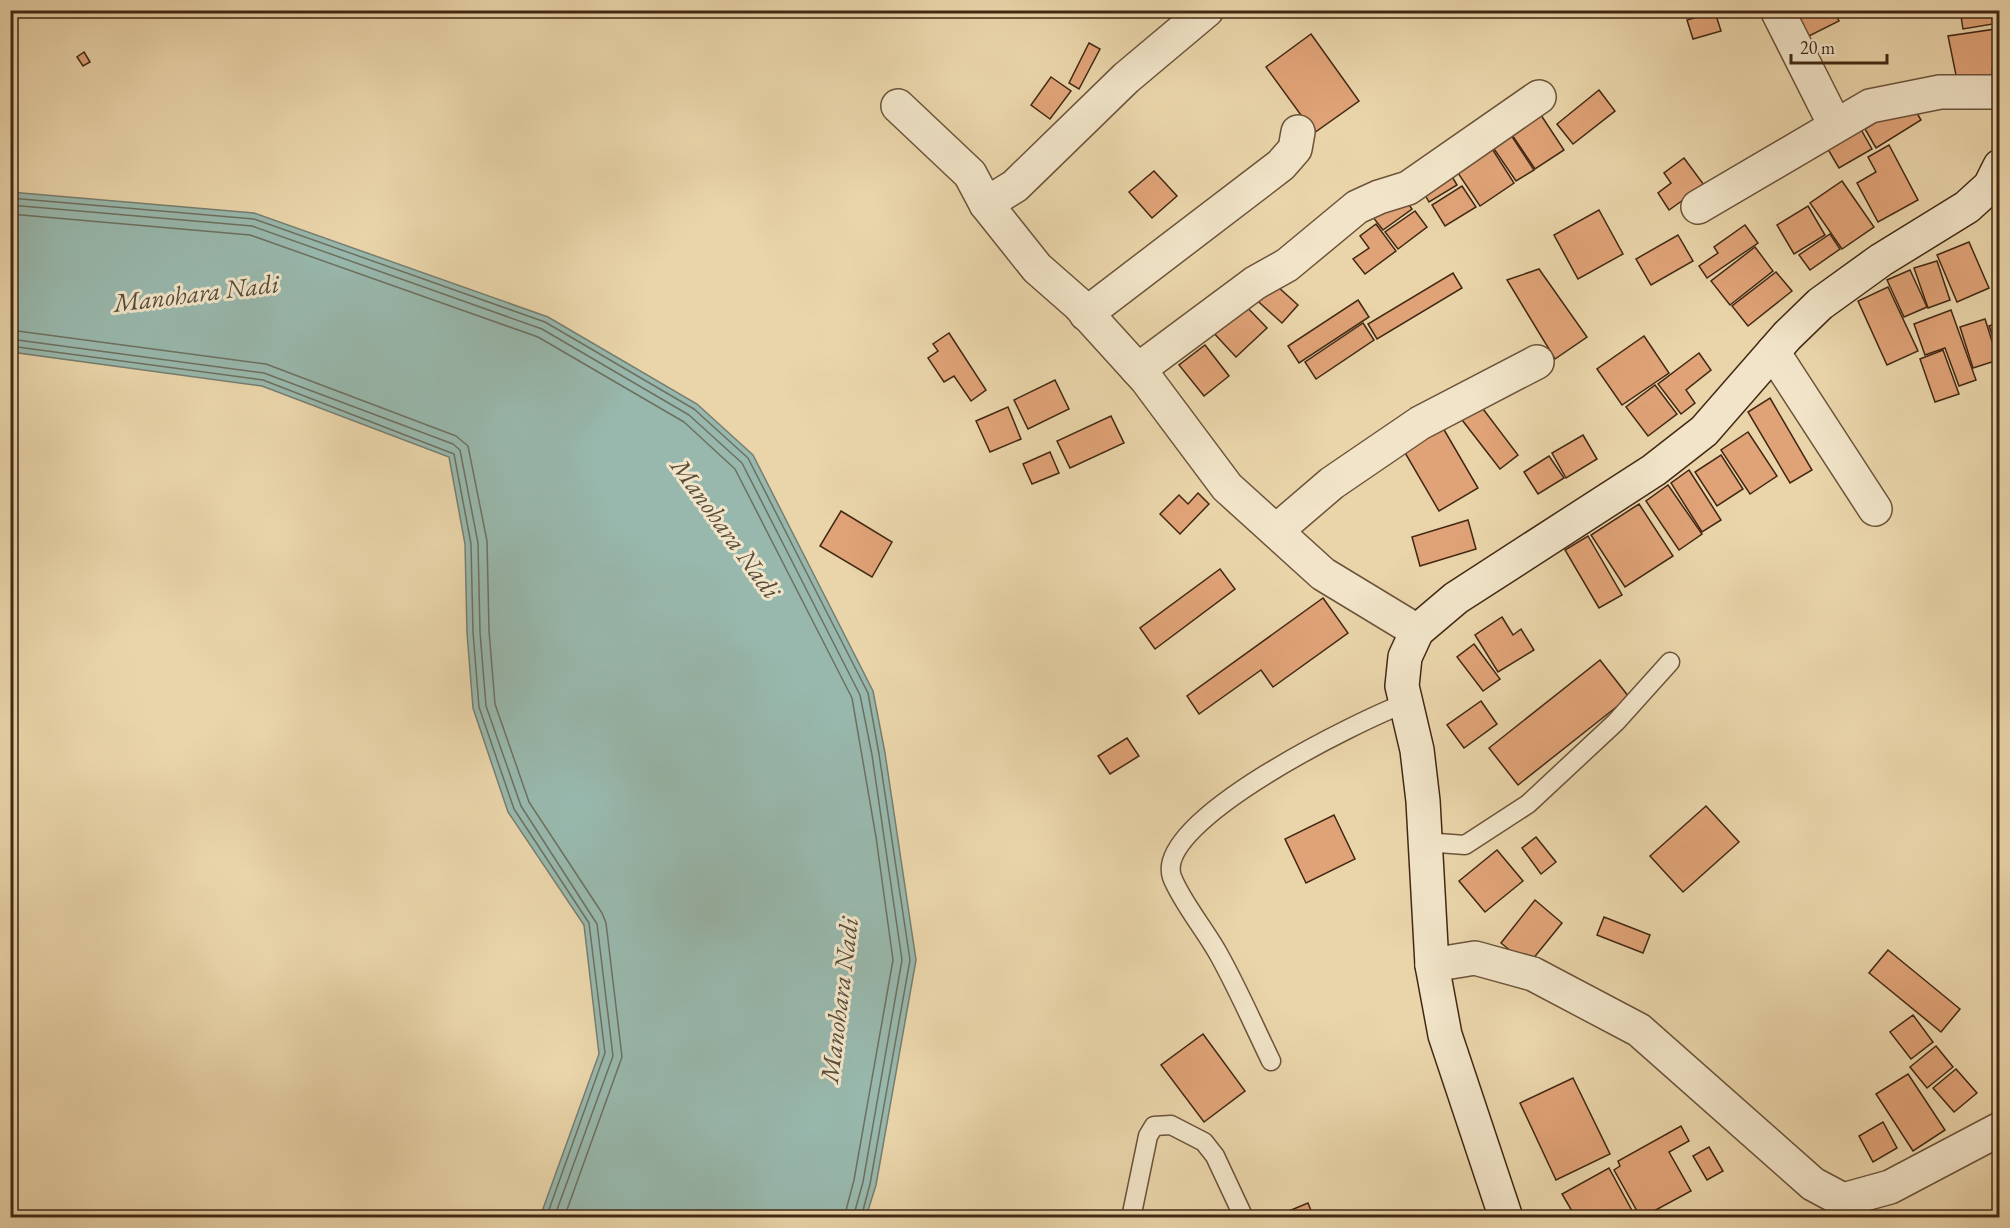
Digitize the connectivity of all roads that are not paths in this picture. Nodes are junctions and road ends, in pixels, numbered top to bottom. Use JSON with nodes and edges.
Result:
{"nodes":[{"id":1,"x":1207,"y":10,"type":"edge"},
{"id":2,"x":1777,"y":10,"type":"edge"},
{"id":3,"x":2000,"y":92,"type":"edge"},
{"id":4,"x":1539,"y":97,"type":"dead end"},
{"id":5,"x":898,"y":106,"type":"dead end"},
{"id":6,"x":1835,"y":126,"type":"junction"},
{"id":7,"x":1298,"y":132,"type":"dead end"},
{"id":8,"x":2000,"y":166,"type":"edge"},
{"id":9,"x":986,"y":204,"type":"junction"},
{"id":10,"x":1698,"y":207,"type":"dead end"},
{"id":11,"x":1086,"y":314,"type":"junction"},
{"id":12,"x":1773,"y":352,"type":"junction"},
{"id":13,"x":1537,"y":362,"type":"dead end"},
{"id":14,"x":1138,"y":370,"type":"junction"},
{"id":15,"x":1875,"y":509,"type":"dead end"},
{"id":16,"x":1276,"y":531,"type":"junction"},
{"id":17,"x":1417,"y":631,"type":"junction"},
{"id":18,"x":1670,"y":662,"type":"dead end"},
{"id":19,"x":1406,"y":703,"type":"junction"},
{"id":20,"x":1425,"y":842,"type":"junction"},
{"id":21,"x":1432,"y":965,"type":"junction"},
{"id":22,"x":1271,"y":1061,"type":"dead end"},
{"id":23,"x":2000,"y":1129,"type":"edge"},
{"id":24,"x":1131,"y":1218,"type":"edge"},
{"id":25,"x":1244,"y":1218,"type":"edge"},
{"id":26,"x":1506,"y":1218,"type":"edge"}],
"edges":[{"from":1,"to":9,"type":"street"},
{"from":2,"to":6,"type":"street"},
{"from":3,"to":6,"type":"street"},
{"from":4,"to":14,"type":"street"},
{"from":5,"to":9,"type":"street"},
{"from":6,"to":10,"type":"street"},
{"from":7,"to":11,"type":"street"},
{"from":8,"to":12,"type":"street"},
{"from":9,"to":11,"type":"street"},
{"from":11,"to":14,"type":"street"},
{"from":12,"to":15,"type":"street"},
{"from":12,"to":17,"type":"street"},
{"from":13,"to":16,"type":"street"},
{"from":14,"to":16,"type":"street"},
{"from":16,"to":17,"type":"street"},
{"from":17,"to":19,"type":"street"},
{"from":18,"to":20,"type":"lane"},
{"from":19,"to":20,"type":"street"},
{"from":19,"to":22,"type":"lane"},
{"from":20,"to":21,"type":"street"},
{"from":21,"to":23,"type":"street"},
{"from":21,"to":26,"type":"street"},
{"from":24,"to":25,"type":"lane"}]}
